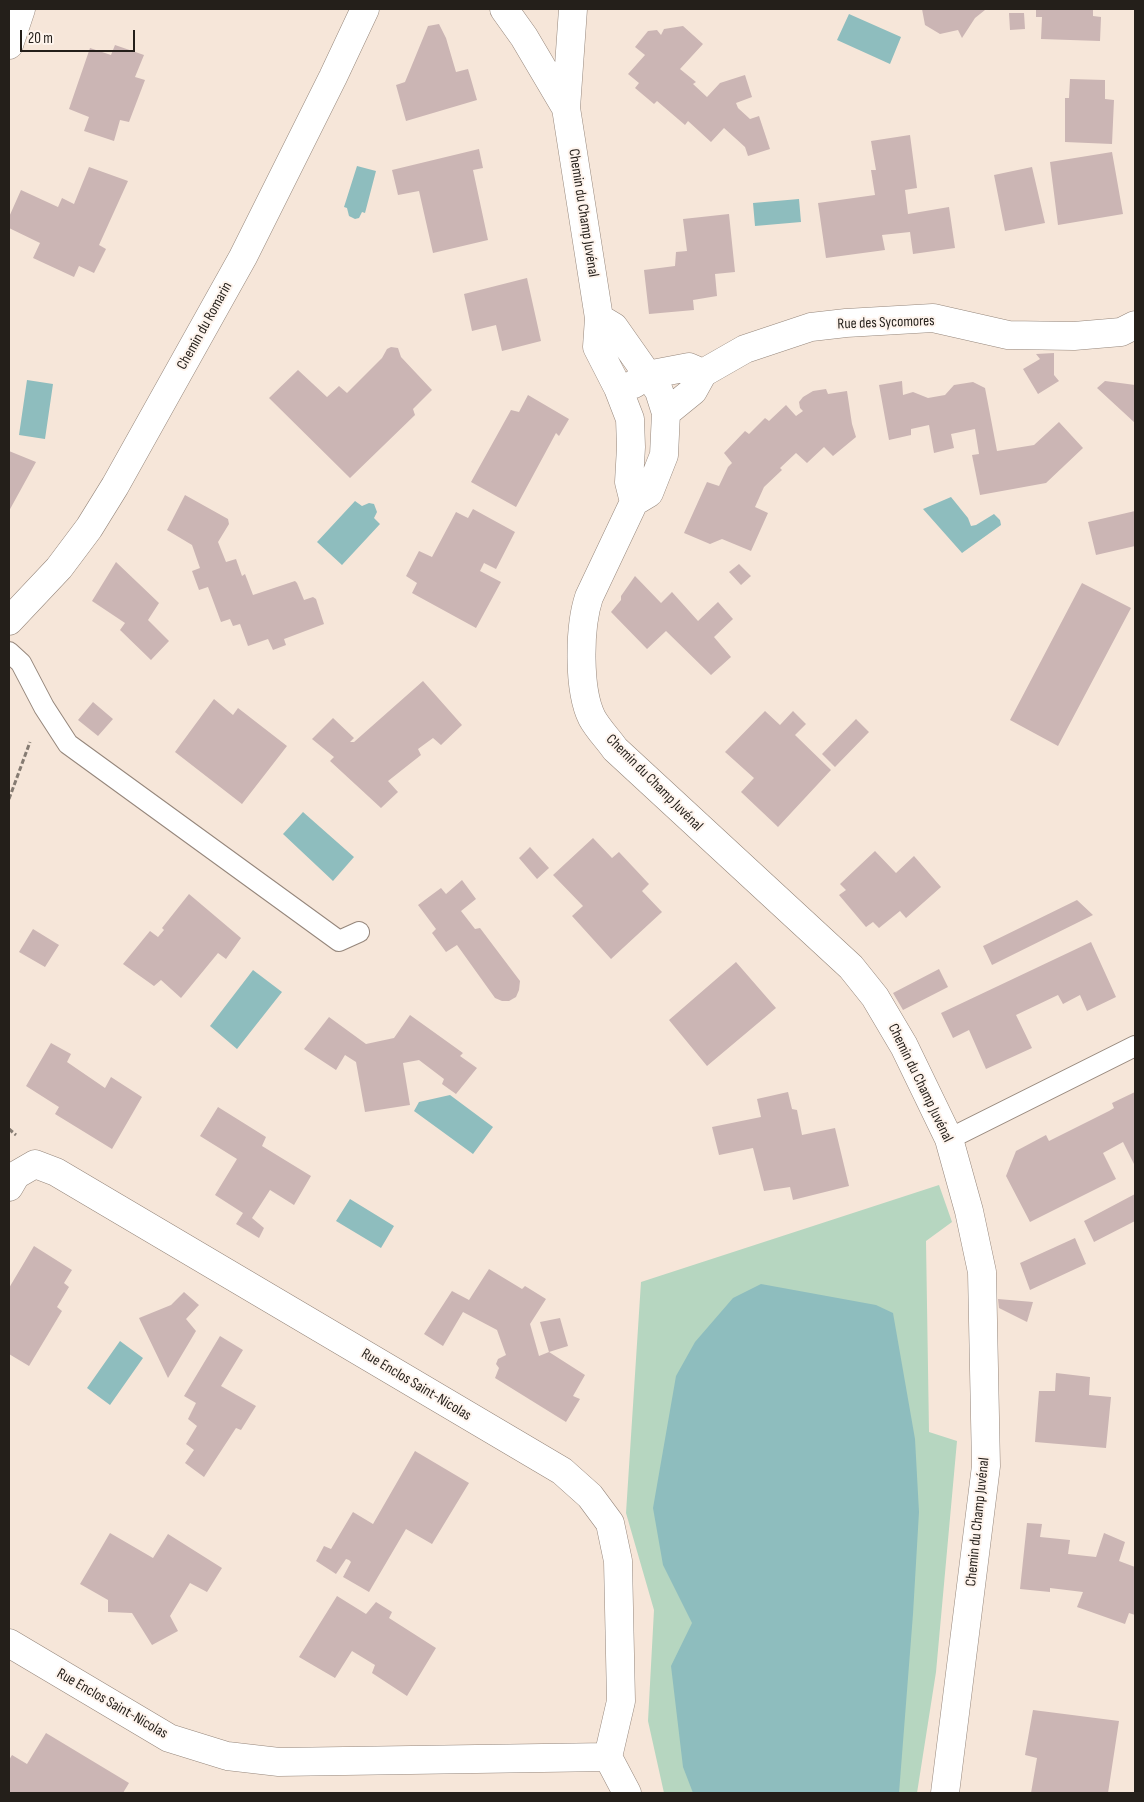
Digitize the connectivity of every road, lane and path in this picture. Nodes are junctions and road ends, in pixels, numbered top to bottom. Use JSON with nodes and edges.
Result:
{"nodes":[{"id":1,"x":21,"y":9,"type":"edge"},
{"id":2,"x":365,"y":9,"type":"edge"},
{"id":3,"x":504,"y":9,"type":"edge"},
{"id":4,"x":574,"y":9,"type":"edge"},
{"id":5,"x":9,"y":45,"type":"edge"},
{"id":6,"x":566,"y":108,"type":"junction"},
{"id":7,"x":599,"y":318,"type":"junction"},
{"id":8,"x":1135,"y":325,"type":"edge"},
{"id":9,"x":703,"y":372,"type":"junction"},
{"id":10,"x":647,"y":375,"type":"junction"},
{"id":11,"x":624,"y":404,"type":"junction"},
{"id":12,"x":666,"y":413,"type":"junction"},
{"id":13,"x":634,"y":502,"type":"junction"},
{"id":14,"x":9,"y":621,"type":"edge"},
{"id":15,"x":9,"y":652,"type":"edge"},
{"id":16,"x":44,"y":707,"type":"junction"},
{"id":17,"x":9,"y":799,"type":"edge"},
{"id":18,"x":359,"y":932,"type":"dead end"},
{"id":19,"x":1135,"y":1046,"type":"edge"},
{"id":20,"x":949,"y":1138,"type":"junction"},
{"id":21,"x":9,"y":1187,"type":"edge"},
{"id":22,"x":9,"y":1643,"type":"edge"},
{"id":23,"x":608,"y":1757,"type":"junction"},
{"id":24,"x":627,"y":1793,"type":"edge"},
{"id":25,"x":945,"y":1793,"type":"edge"}],
"edges":[{"from":1,"to":5,"type":"street"},
{"from":2,"to":14,"type":"street","name":"Chemin du Romarin"},
{"from":3,"to":6,"type":"street","name":"Chemin du Champ Juvénal"},
{"from":4,"to":6,"type":"street","name":"Chemin du Champ Juvénal"},
{"from":6,"to":7,"type":"street","name":"Chemin du Champ Juvénal"},
{"from":7,"to":10,"type":"street","name":"Chemin du Champ Juvénal"},
{"from":7,"to":11,"type":"street","name":"Chemin du Champ Juvénal"},
{"from":8,"to":9,"type":"street","name":"Rue des Sycomores"},
{"from":9,"to":10,"type":"street"},
{"from":9,"to":12,"type":"street","name":"Rue des Sycomores"},
{"from":10,"to":11,"type":"street"},
{"from":10,"to":12,"type":"street","name":"Chemin du Champ Juvénal"},
{"from":11,"to":12,"type":"street"},
{"from":11,"to":13,"type":"street","name":"Chemin du Champ Juvénal"},
{"from":12,"to":13,"type":"street","name":"Chemin du Champ Juvénal"},
{"from":13,"to":20,"type":"street","name":"Chemin du Champ Juvénal"},
{"from":15,"to":16,"type":"lane"},
{"from":16,"to":17,"type":"path"},
{"from":16,"to":18,"type":"lane"},
{"from":19,"to":20,"type":"lane"},
{"from":20,"to":25,"type":"street","name":"Chemin du Champ Juvénal"},
{"from":21,"to":23,"type":"street","name":"Rue Enclos Saint-Nicolas"},
{"from":22,"to":23,"type":"street","name":"Rue Enclos Saint-Nicolas"},
{"from":23,"to":24,"type":"street"}]}
